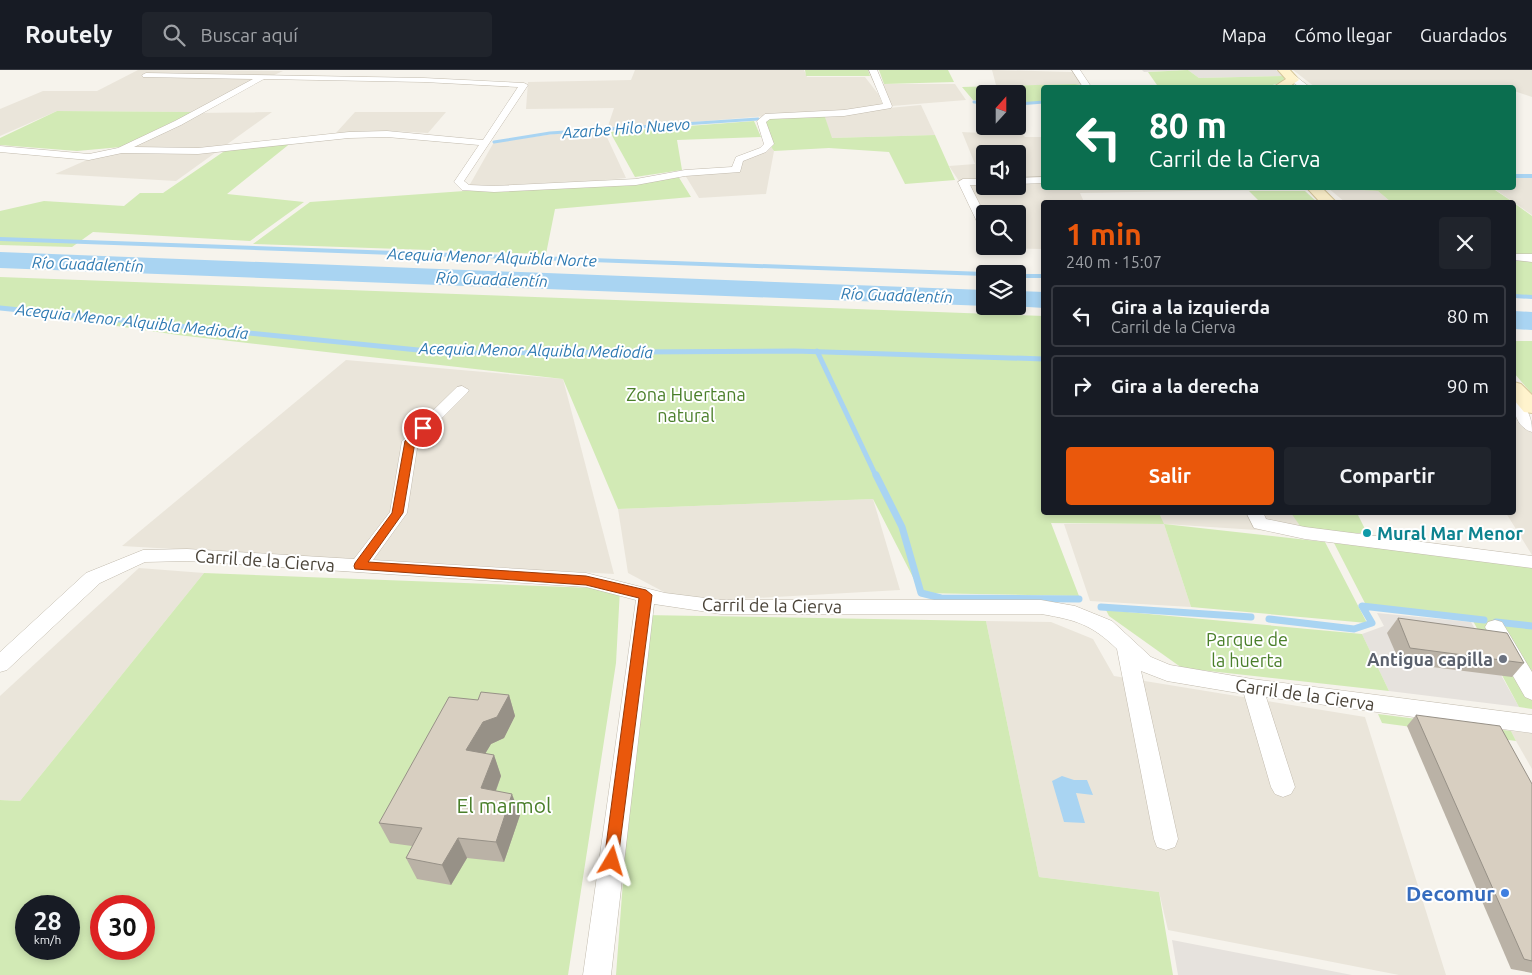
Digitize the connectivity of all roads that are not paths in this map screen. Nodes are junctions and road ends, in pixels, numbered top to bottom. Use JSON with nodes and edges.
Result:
{"nodes":[{"id":1,"x":212,"y":70,"type":"edge"},
{"id":2,"x":873,"y":70,"type":"edge"},
{"id":3,"x":1076,"y":70,"type":"edge"},
{"id":4,"x":1288,"y":74,"type":"edge"},
{"id":5,"x":146,"y":75,"type":"dead end"},
{"id":6,"x":203,"y":76,"type":"junction"},
{"id":7,"x":263,"y":76,"type":"junction"},
{"id":8,"x":1086,"y":85,"type":"dead end"},
{"id":9,"x":1284,"y":85,"type":"edge"},
{"id":10,"x":1303,"y":85,"type":"edge"},
{"id":11,"x":486,"y":143,"type":"junction"},
{"id":12,"x":0,"y":149,"type":"edge"},
{"id":13,"x":121,"y":150,"type":"junction"},
{"id":14,"x":1041,"y":180,"type":"edge"},
{"id":15,"x":1026,"y":181,"type":"edge"},
{"id":16,"x":976,"y":182,"type":"edge"},
{"id":17,"x":1316,"y":190,"type":"edge"},
{"id":18,"x":1326,"y":200,"type":"edge"},
{"id":19,"x":976,"y":208,"type":"edge"},
{"id":20,"x":1516,"y":257,"type":"edge"},
{"id":21,"x":1532,"y":258,"type":"edge"},
{"id":22,"x":462,"y":390,"type":"dead end"},
{"id":23,"x":1516,"y":390,"type":"edge"},
{"id":24,"x":1516,"y":407,"type":"edge"},
{"id":25,"x":1532,"y":407,"type":"edge"},
{"id":26,"x":1532,"y":427,"type":"edge"},
{"id":27,"x":1256,"y":515,"type":"edge"},
{"id":28,"x":1532,"y":562,"type":"edge"},
{"id":29,"x":360,"y":566,"type":"junction"},
{"id":30,"x":646,"y":595,"type":"junction"},
{"id":31,"x":1495,"y":627,"type":"dead end"},
{"id":32,"x":1126,"y":646,"type":"junction"},
{"id":33,"x":0,"y":664,"type":"edge"},
{"id":34,"x":1252,"y":687,"type":"junction"},
{"id":35,"x":1532,"y":691,"type":"edge"},
{"id":36,"x":1532,"y":724,"type":"edge"},
{"id":37,"x":1283,"y":787,"type":"dead end"},
{"id":38,"x":1166,"y":839,"type":"dead end"},
{"id":39,"x":597,"y":975,"type":"edge"}],
"edges":[{"from":1,"to":6,"type":"street"},
{"from":2,"to":11,"type":"street"},
{"from":3,"to":8,"type":"street"},
{"from":4,"to":9,"type":"main road"},
{"from":4,"to":10,"type":"street"},
{"from":5,"to":6,"type":"street"},
{"from":6,"to":7,"type":"street"},
{"from":7,"to":11,"type":"street"},
{"from":7,"to":13,"type":"street"},
{"from":11,"to":13,"type":"street"},
{"from":12,"to":13,"type":"street"},
{"from":14,"to":15,"type":"street"},
{"from":16,"to":19,"type":"street"},
{"from":17,"to":18,"type":"main road"},
{"from":20,"to":21,"type":"street"},
{"from":22,"to":29,"type":"street"},
{"from":23,"to":25,"type":"main road"},
{"from":24,"to":26,"type":"street"},
{"from":27,"to":28,"type":"street"},
{"from":29,"to":30,"type":"street","name":"Carril de la Cierva"},
{"from":29,"to":33,"type":"street","name":"Carril de la Cierva"},
{"from":30,"to":32,"type":"street","name":"Carril de la Cierva"},
{"from":30,"to":39,"type":"street"},
{"from":31,"to":35,"type":"street"},
{"from":32,"to":34,"type":"street","name":"Carril de la Cierva"},
{"from":32,"to":38,"type":"street"},
{"from":34,"to":36,"type":"street","name":"Carril de la Cierva"},
{"from":34,"to":37,"type":"street"}]}
